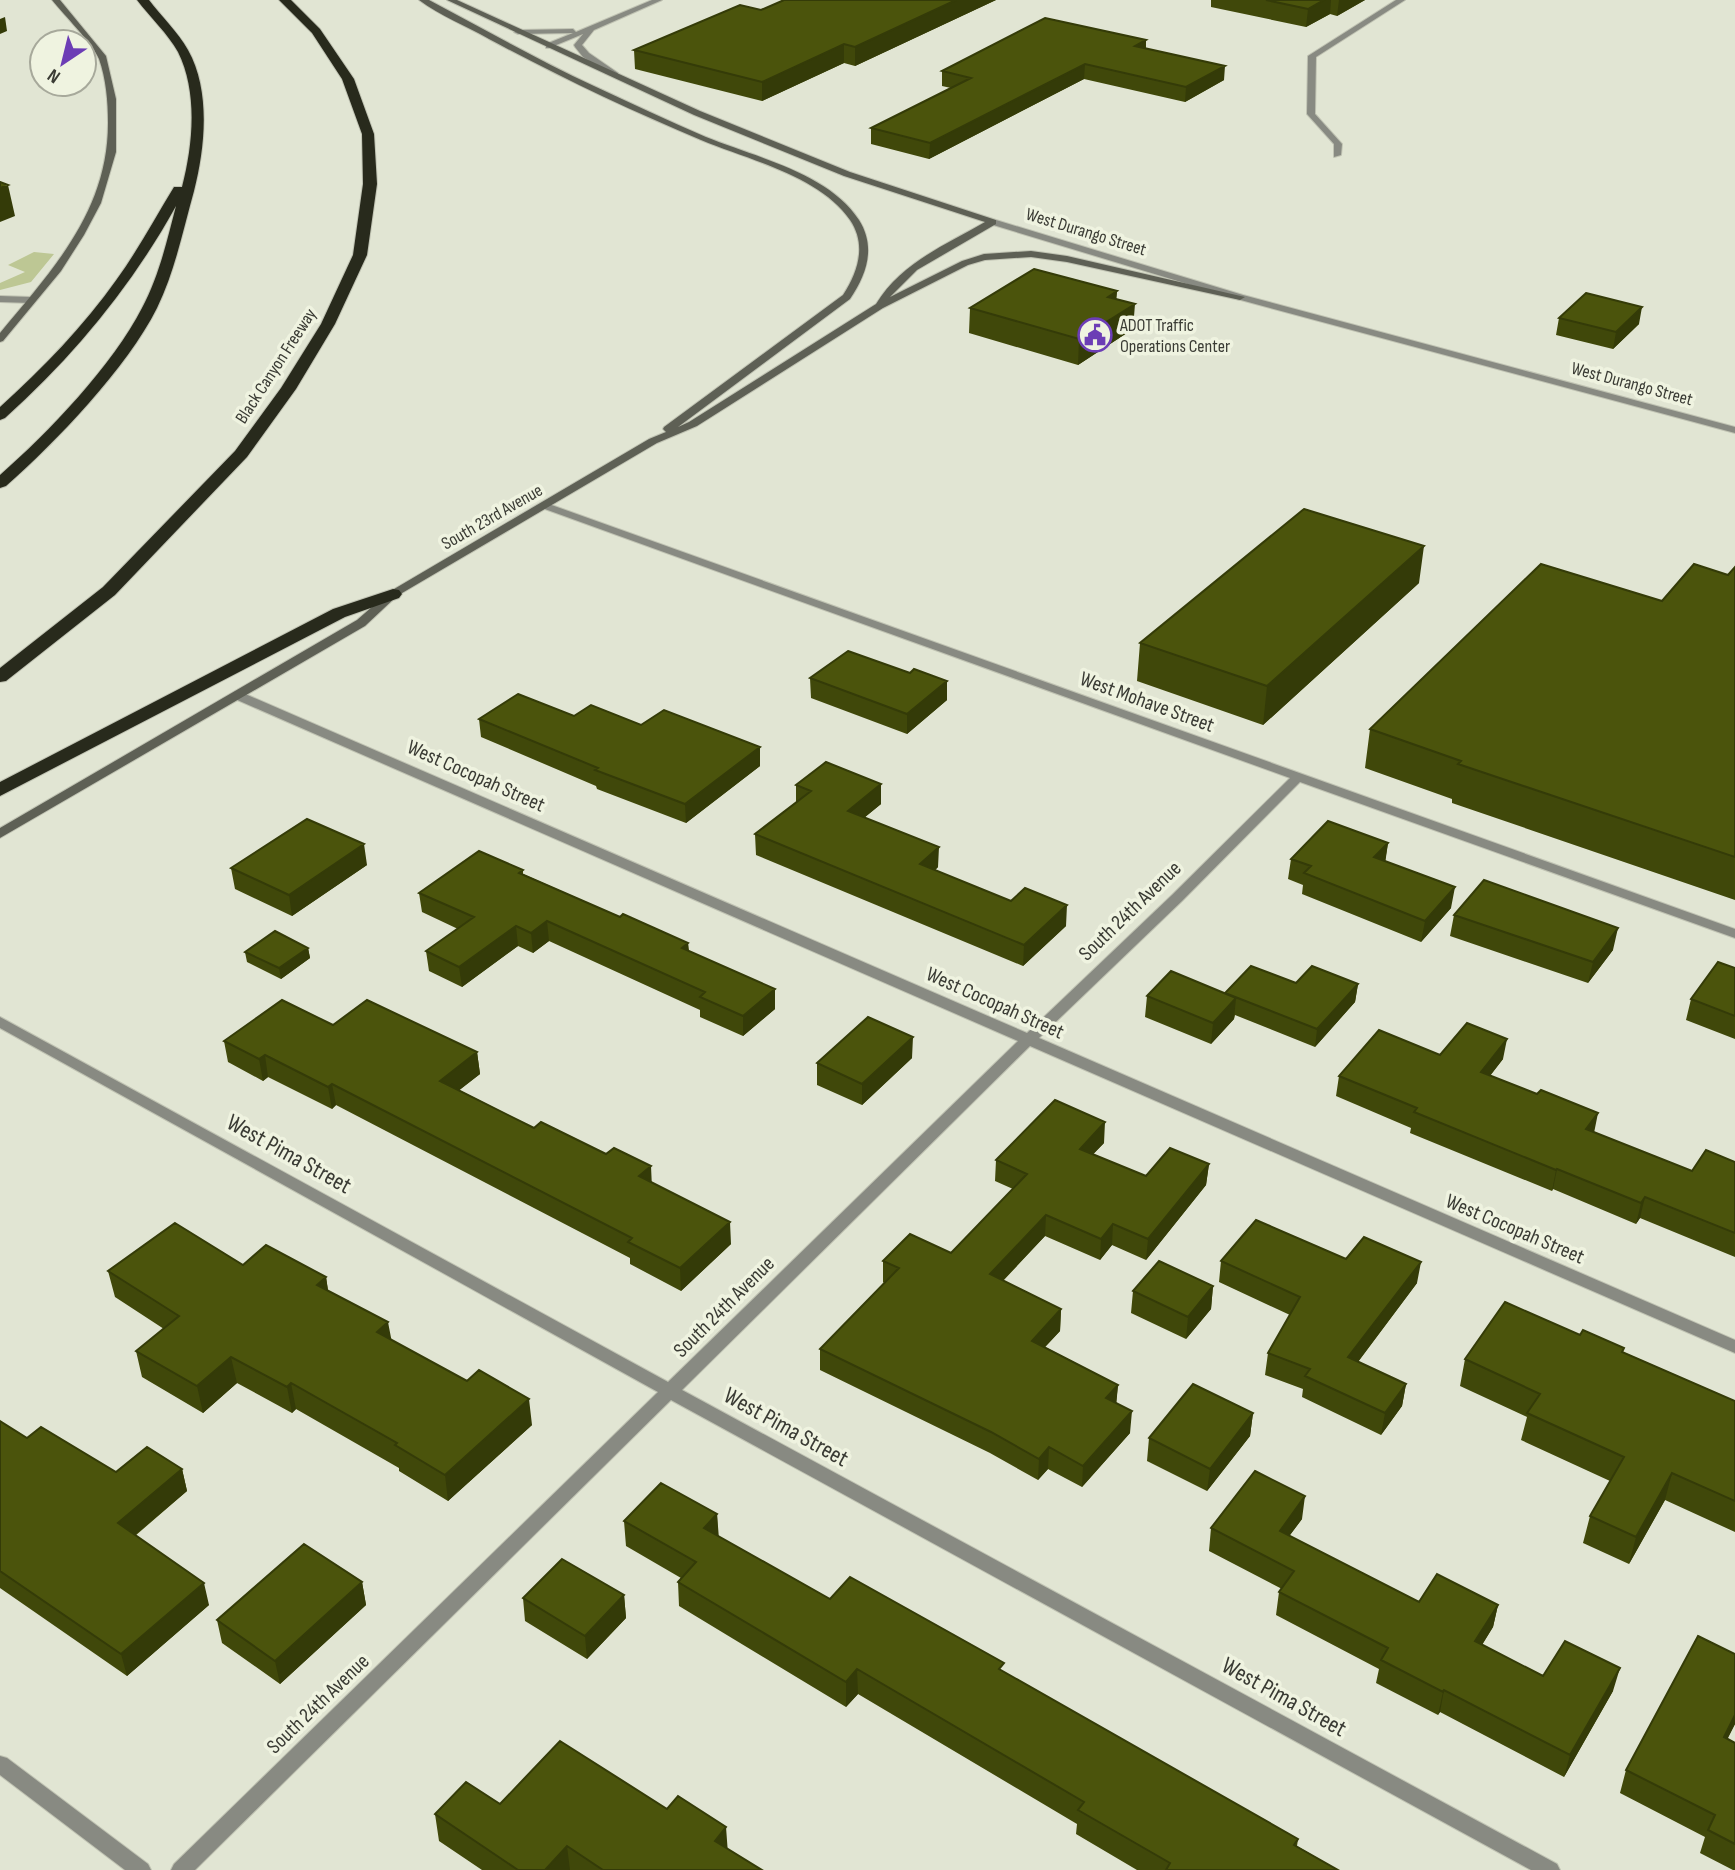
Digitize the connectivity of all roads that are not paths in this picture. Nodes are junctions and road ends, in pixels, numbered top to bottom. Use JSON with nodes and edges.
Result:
{"nodes":[{"id":1,"x":56,"y":0,"type":"edge"},
{"id":2,"x":143,"y":0,"type":"edge"},
{"id":3,"x":285,"y":0,"type":"edge"},
{"id":4,"x":424,"y":0,"type":"edge"},
{"id":5,"x":451,"y":0,"type":"edge"},
{"id":6,"x":658,"y":0,"type":"edge"},
{"id":7,"x":1401,"y":0,"type":"edge"},
{"id":8,"x":595,"y":27,"type":"junction"},
{"id":9,"x":518,"y":32,"type":"junction"},
{"id":10,"x":549,"y":46,"type":"junction"},
{"id":11,"x":615,"y":75,"type":"junction"},
{"id":12,"x":1338,"y":155,"type":"dead end"},
{"id":13,"x":196,"y":157,"type":"junction"},
{"id":14,"x":993,"y":222,"type":"junction"},
{"id":15,"x":1240,"y":297,"type":"junction"},
{"id":16,"x":0,"y":299,"type":"edge"},
{"id":17,"x":31,"y":300,"type":"junction"},
{"id":18,"x":880,"y":306,"type":"junction"},
{"id":19,"x":0,"y":339,"type":"edge"},
{"id":20,"x":0,"y":415,"type":"edge"},
{"id":21,"x":1735,"y":430,"type":"edge"},
{"id":22,"x":653,"y":441,"type":"junction"},
{"id":23,"x":0,"y":483,"type":"edge"},
{"id":24,"x":546,"y":506,"type":"junction"},
{"id":25,"x":393,"y":594,"type":"junction"},
{"id":26,"x":0,"y":677,"type":"edge"},
{"id":27,"x":239,"y":696,"type":"junction"},
{"id":28,"x":1298,"y":776,"type":"junction"},
{"id":29,"x":0,"y":790,"type":"edge"},
{"id":30,"x":0,"y":834,"type":"edge"},
{"id":31,"x":1735,"y":934,"type":"edge"},
{"id":32,"x":0,"y":1023,"type":"edge"},
{"id":33,"x":1028,"y":1040,"type":"junction"},
{"id":34,"x":1735,"y":1347,"type":"edge"},
{"id":35,"x":670,"y":1392,"type":"junction"},
{"id":36,"x":0,"y":1764,"type":"edge"},
{"id":37,"x":141,"y":1870,"type":"edge"},
{"id":38,"x":181,"y":1870,"type":"edge"},
{"id":39,"x":1550,"y":1870,"type":"edge"}],
"edges":[{"from":1,"to":17,"type":"main road"},
{"from":2,"to":13,"type":"highway"},
{"from":3,"to":26,"type":"highway","name":"Black Canyon Freeway"},
{"from":4,"to":22,"type":"main road"},
{"from":5,"to":9,"type":"main road","name":"West Durango Street"},
{"from":6,"to":8,"type":"street"},
{"from":7,"to":12,"type":"street"},
{"from":8,"to":9,"type":"street"},
{"from":8,"to":10,"type":"street"},
{"from":8,"to":11,"type":"street"},
{"from":9,"to":10,"type":"main road","name":"West Durango Street"},
{"from":10,"to":11,"type":"main road","name":"West Durango Street"},
{"from":11,"to":14,"type":"main road","name":"West Durango Street"},
{"from":13,"to":20,"type":"highway"},
{"from":13,"to":23,"type":"highway"},
{"from":14,"to":15,"type":"street","name":"West Durango Street"},
{"from":14,"to":18,"type":"main road","name":"South 23rd Avenue"},
{"from":15,"to":18,"type":"main road"},
{"from":15,"to":21,"type":"street","name":"West Durango Street"},
{"from":16,"to":17,"type":"street"},
{"from":17,"to":19,"type":"main road"},
{"from":18,"to":22,"type":"main road","name":"South 23rd Avenue"},
{"from":22,"to":24,"type":"main road","name":"South 23rd Avenue"},
{"from":24,"to":25,"type":"main road","name":"South 23rd Avenue"},
{"from":24,"to":28,"type":"street","name":"West Mohave Street"},
{"from":25,"to":27,"type":"main road","name":"South 23rd Avenue"},
{"from":25,"to":29,"type":"highway"},
{"from":27,"to":30,"type":"main road","name":"South 23rd Avenue"},
{"from":27,"to":33,"type":"street","name":"West Cocopah Street"},
{"from":28,"to":31,"type":"street","name":"West Mohave Street"},
{"from":28,"to":33,"type":"street","name":"South 24th Avenue"},
{"from":32,"to":35,"type":"street","name":"West Pima Street"},
{"from":33,"to":34,"type":"street","name":"West Cocopah Street"},
{"from":33,"to":35,"type":"street","name":"South 24th Avenue"},
{"from":35,"to":38,"type":"street","name":"South 24th Avenue"},
{"from":35,"to":39,"type":"street","name":"West Pima Street"},
{"from":36,"to":37,"type":"street"}]}
